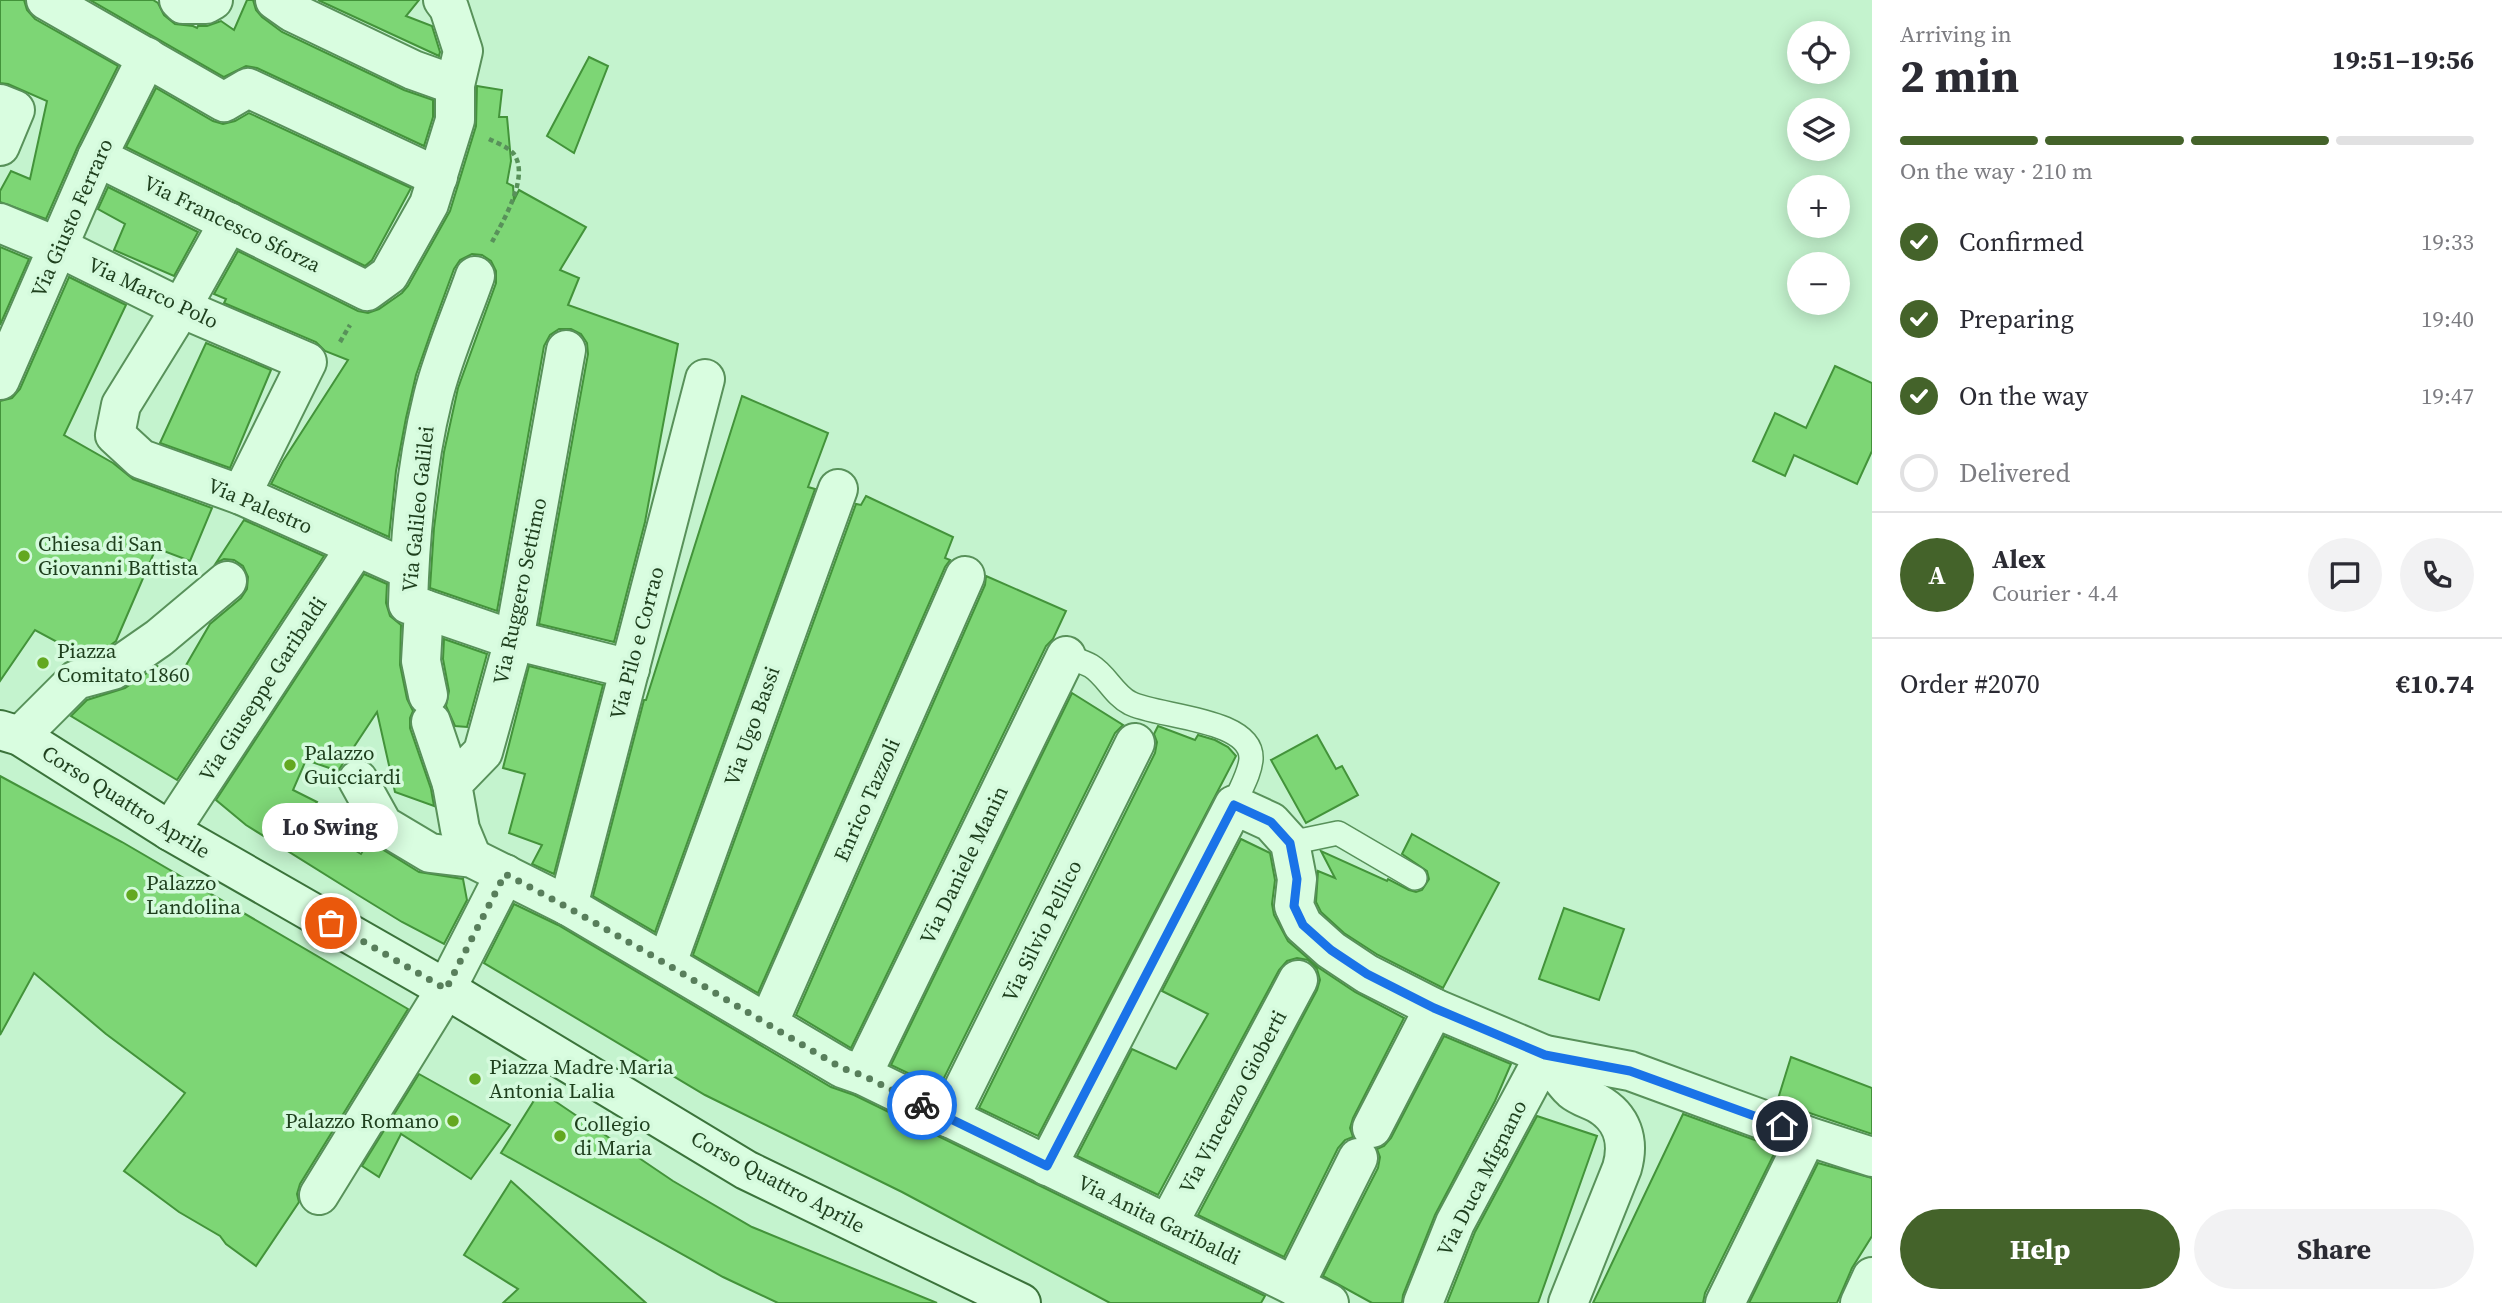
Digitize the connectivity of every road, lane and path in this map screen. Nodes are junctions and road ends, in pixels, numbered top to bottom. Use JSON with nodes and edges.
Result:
{"nodes":[{"id":1,"x":46,"y":0,"type":"edge"},
{"id":2,"x":179,"y":0,"type":"edge"},
{"id":3,"x":213,"y":0,"type":"edge"},
{"id":4,"x":275,"y":0,"type":"edge"},
{"id":5,"x":443,"y":0,"type":"edge"},
{"id":6,"x":147,"y":57,"type":"junction"},
{"id":7,"x":455,"y":102,"type":"junction"},
{"id":8,"x":0,"y":104,"type":"edge"},
{"id":9,"x":0,"y":146,"type":"edge"},
{"id":10,"x":97,"y":157,"type":"junction"},
{"id":11,"x":438,"y":177,"type":"junction"},
{"id":12,"x":229,"y":222,"type":"junction"},
{"id":13,"x":0,"y":223,"type":"edge"},
{"id":14,"x":58,"y":247,"type":"junction"},
{"id":15,"x":475,"y":276,"type":"joint"},
{"id":16,"x":368,"y":291,"type":"junction"},
{"id":17,"x":181,"y":308,"type":"junction"},
{"id":18,"x":566,"y":350,"type":"dead end"},
{"id":19,"x":307,"y":362,"type":"junction"},
{"id":20,"x":705,"y":379,"type":"dead end"},
{"id":21,"x":0,"y":380,"type":"edge"},
{"id":22,"x":838,"y":489,"type":"dead end"},
{"id":23,"x":241,"y":495,"type":"junction"},
{"id":24,"x":356,"y":547,"type":"junction"},
{"id":25,"x":409,"y":570,"type":"junction"},
{"id":26,"x":965,"y":576,"type":"dead end"},
{"id":27,"x":227,"y":581,"type":"dead end"},
{"id":28,"x":424,"y":609,"type":"junction"},
{"id":29,"x":514,"y":639,"type":"junction"},
{"id":30,"x":1066,"y":656,"type":"joint"},
{"id":31,"x":630,"y":669,"type":"junction"},
{"id":32,"x":10,"y":733,"type":"edge"},
{"id":33,"x":1135,"y":743,"type":"dead end"},
{"id":34,"x":358,"y":780,"type":"dead end"},
{"id":35,"x":452,"y":785,"type":"junction"},
{"id":36,"x":1234,"y":805,"type":"junction"},
{"id":37,"x":170,"y":831,"type":"junction"},
{"id":38,"x":1290,"y":843,"type":"junction"},
{"id":39,"x":489,"y":866,"type":"junction"},
{"id":40,"x":1415,"y":878,"type":"dead end"},
{"id":41,"x":568,"y":906,"type":"junction"},
{"id":42,"x":667,"y":963,"type":"junction"},
{"id":43,"x":1297,"y":981,"type":"dead end"},
{"id":44,"x":446,"y":989,"type":"junction"},
{"id":45,"x":1434,"y":1008,"type":"junction"},
{"id":46,"x":768,"y":1024,"type":"junction"},
{"id":47,"x":1545,"y":1055,"type":"junction"},
{"id":48,"x":862,"y":1075,"type":"junction"},
{"id":49,"x":949,"y":1118,"type":"junction"},
{"id":50,"x":1807,"y":1136,"type":"junction"},
{"id":51,"x":1872,"y":1157,"type":"edge"},
{"id":52,"x":1047,"y":1166,"type":"junction"},
{"id":53,"x":319,"y":1195,"type":"dead end"},
{"id":54,"x":1168,"y":1224,"type":"junction"},
{"id":55,"x":1872,"y":1277,"type":"edge"},
{"id":56,"x":1294,"y":1286,"type":"junction"},
{"id":57,"x":1021,"y":1303,"type":"edge"},
{"id":58,"x":1329,"y":1303,"type":"edge"},
{"id":59,"x":1423,"y":1303,"type":"edge"},
{"id":60,"x":1568,"y":1303,"type":"edge"},
{"id":61,"x":1725,"y":1303,"type":"edge"},
{"id":62,"x":1860,"y":1303,"type":"edge"}],
"edges":[{"from":1,"to":6,"type":"street"},
{"from":2,"to":3,"type":"street"},
{"from":4,"to":7,"type":"street"},
{"from":5,"to":7,"type":"street"},
{"from":6,"to":10,"type":"street","name":"Via Giusto Ferraro"},
{"from":6,"to":11,"type":"street"},
{"from":7,"to":11,"type":"street"},
{"from":7,"to":15,"type":"path"},
{"from":8,"to":9,"type":"street"},
{"from":10,"to":12,"type":"street","name":"Via Francesco Sforza"},
{"from":10,"to":14,"type":"street","name":"Via Giusto Ferraro"},
{"from":11,"to":16,"type":"street"},
{"from":12,"to":16,"type":"street","name":"Via Francesco Sforza"},
{"from":12,"to":17,"type":"street"},
{"from":13,"to":14,"type":"street","name":"Via Marco Polo"},
{"from":14,"to":17,"type":"street","name":"Via Marco Polo"},
{"from":14,"to":21,"type":"street","name":"Via Giusto Ferraro"},
{"from":15,"to":25,"type":"street","name":"Via Galileo Galilei"},
{"from":16,"to":19,"type":"path"},
{"from":17,"to":19,"type":"street","name":"Via Marco Polo"},
{"from":17,"to":23,"type":"street","name":"Via Palestro"},
{"from":18,"to":29,"type":"street","name":"Via Ruggero Settimo"},
{"from":19,"to":23,"type":"street"},
{"from":20,"to":31,"type":"street","name":"Via Pilo e Corrao"},
{"from":22,"to":42,"type":"street","name":"Via Ugo Bassi"},
{"from":23,"to":24,"type":"street","name":"Via Palestro"},
{"from":24,"to":25,"type":"street","name":"Via Palestro"},
{"from":24,"to":37,"type":"street","name":"Via Giuseppe Garibaldi"},
{"from":25,"to":28,"type":"street","name":"Via Galileo Galilei"},
{"from":26,"to":46,"type":"street","name":"Enrico Tazzoli"},
{"from":27,"to":32,"type":"street"},
{"from":28,"to":29,"type":"street"},
{"from":28,"to":35,"type":"street","name":"Via Galileo Galilei"},
{"from":29,"to":31,"type":"street"},
{"from":29,"to":35,"type":"street","name":"Via Ruggero Settimo"},
{"from":30,"to":36,"type":"lane"},
{"from":30,"to":48,"type":"street","name":"Via Daniele Manin"},
{"from":31,"to":41,"type":"street","name":"Via Pilo e Corrao"},
{"from":32,"to":37,"type":"street","name":"Corso Quattro Aprile"},
{"from":33,"to":49,"type":"street","name":"Via Silvio Pellico"},
{"from":34,"to":39,"type":"street"},
{"from":35,"to":39,"type":"street"},
{"from":36,"to":38,"type":"street"},
{"from":36,"to":52,"type":"street"},
{"from":37,"to":44,"type":"street","name":"Corso Quattro Aprile"},
{"from":38,"to":40,"type":"lane"},
{"from":38,"to":45,"type":"street"},
{"from":39,"to":41,"type":"street","name":"Via Anita Garibaldi"},
{"from":39,"to":44,"type":"street"},
{"from":41,"to":42,"type":"street","name":"Via Anita Garibaldi"},
{"from":42,"to":46,"type":"street","name":"Via Anita Garibaldi"},
{"from":43,"to":54,"type":"street","name":"Via Vincenzo Gioberti"},
{"from":44,"to":53,"type":"street"},
{"from":44,"to":57,"type":"street","name":"Corso Quattro Aprile"},
{"from":45,"to":47,"type":"street"},
{"from":45,"to":56,"type":"street"},
{"from":46,"to":48,"type":"street","name":"Via Anita Garibaldi"},
{"from":47,"to":50,"type":"street"},
{"from":47,"to":59,"type":"street","name":"Via Duca Mignano"},
{"from":47,"to":60,"type":"street"},
{"from":48,"to":49,"type":"street","name":"Via Anita Garibaldi"},
{"from":49,"to":52,"type":"street","name":"Via Anita Garibaldi"},
{"from":50,"to":51,"type":"street"},
{"from":50,"to":61,"type":"street"},
{"from":52,"to":54,"type":"street","name":"Via Anita Garibaldi"},
{"from":54,"to":56,"type":"street","name":"Via Anita Garibaldi"},
{"from":55,"to":62,"type":"street"},
{"from":56,"to":58,"type":"street","name":"Via Anita Garibaldi"}]}
